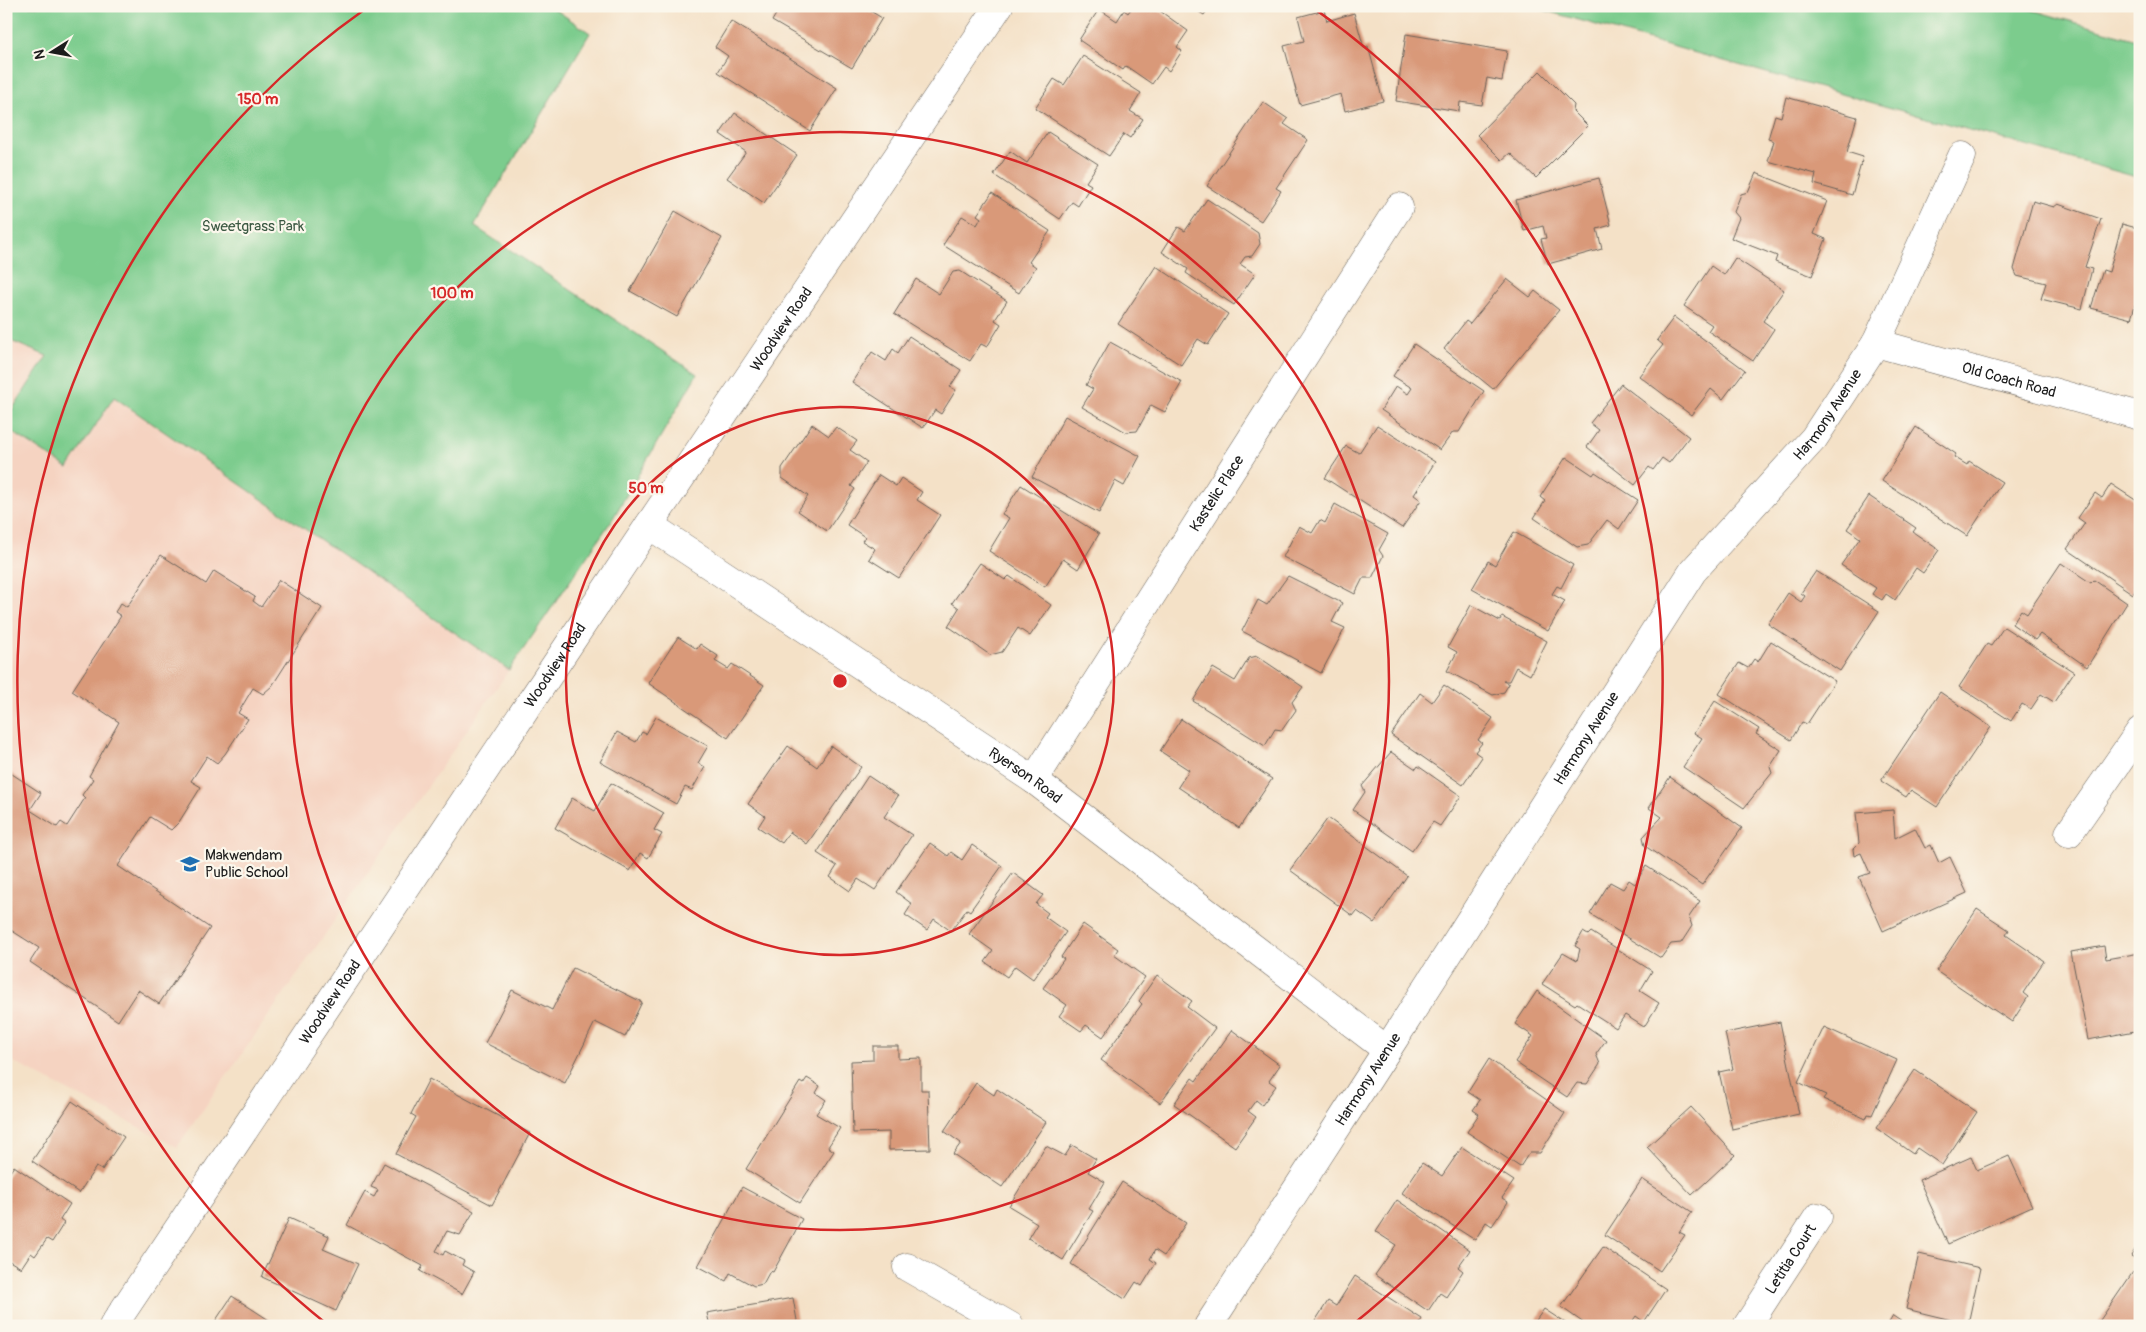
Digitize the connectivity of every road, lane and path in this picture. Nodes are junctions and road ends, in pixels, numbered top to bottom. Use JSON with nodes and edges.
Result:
{"nodes":[{"id":1,"x":999,"y":6,"type":"edge"},
{"id":2,"x":1962,"y":156,"type":"dead end"},
{"id":3,"x":1400,"y":207,"type":"dead end"},
{"id":4,"x":1876,"y":343,"type":"junction"},
{"id":5,"x":2140,"y":416,"type":"edge"},
{"id":6,"x":648,"y":524,"type":"junction"},
{"id":7,"x":2140,"y":731,"type":"edge"},
{"id":8,"x":1034,"y":780,"type":"junction"},
{"id":9,"x":2069,"y":833,"type":"dead end"},
{"id":10,"x":1388,"y":1050,"type":"junction"},
{"id":11,"x":1818,"y":1217,"type":"dead end"},
{"id":12,"x":907,"y":1267,"type":"dead end"},
{"id":13,"x":112,"y":1326,"type":"edge"},
{"id":14,"x":1010,"y":1326,"type":"edge"},
{"id":15,"x":1208,"y":1326,"type":"edge"},
{"id":16,"x":1748,"y":1326,"type":"edge"}],
"edges":[{"from":1,"to":6,"type":"street","name":"Woodview Road"},
{"from":2,"to":4,"type":"street","name":"Harmony Avenue"},
{"from":3,"to":8,"type":"street","name":"Kastelic Place"},
{"from":4,"to":5,"type":"street","name":"Old Coach Road"},
{"from":4,"to":10,"type":"street","name":"Harmony Avenue"},
{"from":6,"to":8,"type":"street","name":"Ryerson Road"},
{"from":6,"to":13,"type":"street","name":"Woodview Road"},
{"from":7,"to":9,"type":"street"},
{"from":8,"to":10,"type":"street","name":"Ryerson Road"},
{"from":10,"to":15,"type":"street","name":"Harmony Avenue"},
{"from":11,"to":16,"type":"street","name":"Letitia Court"},
{"from":12,"to":14,"type":"street"}]}
